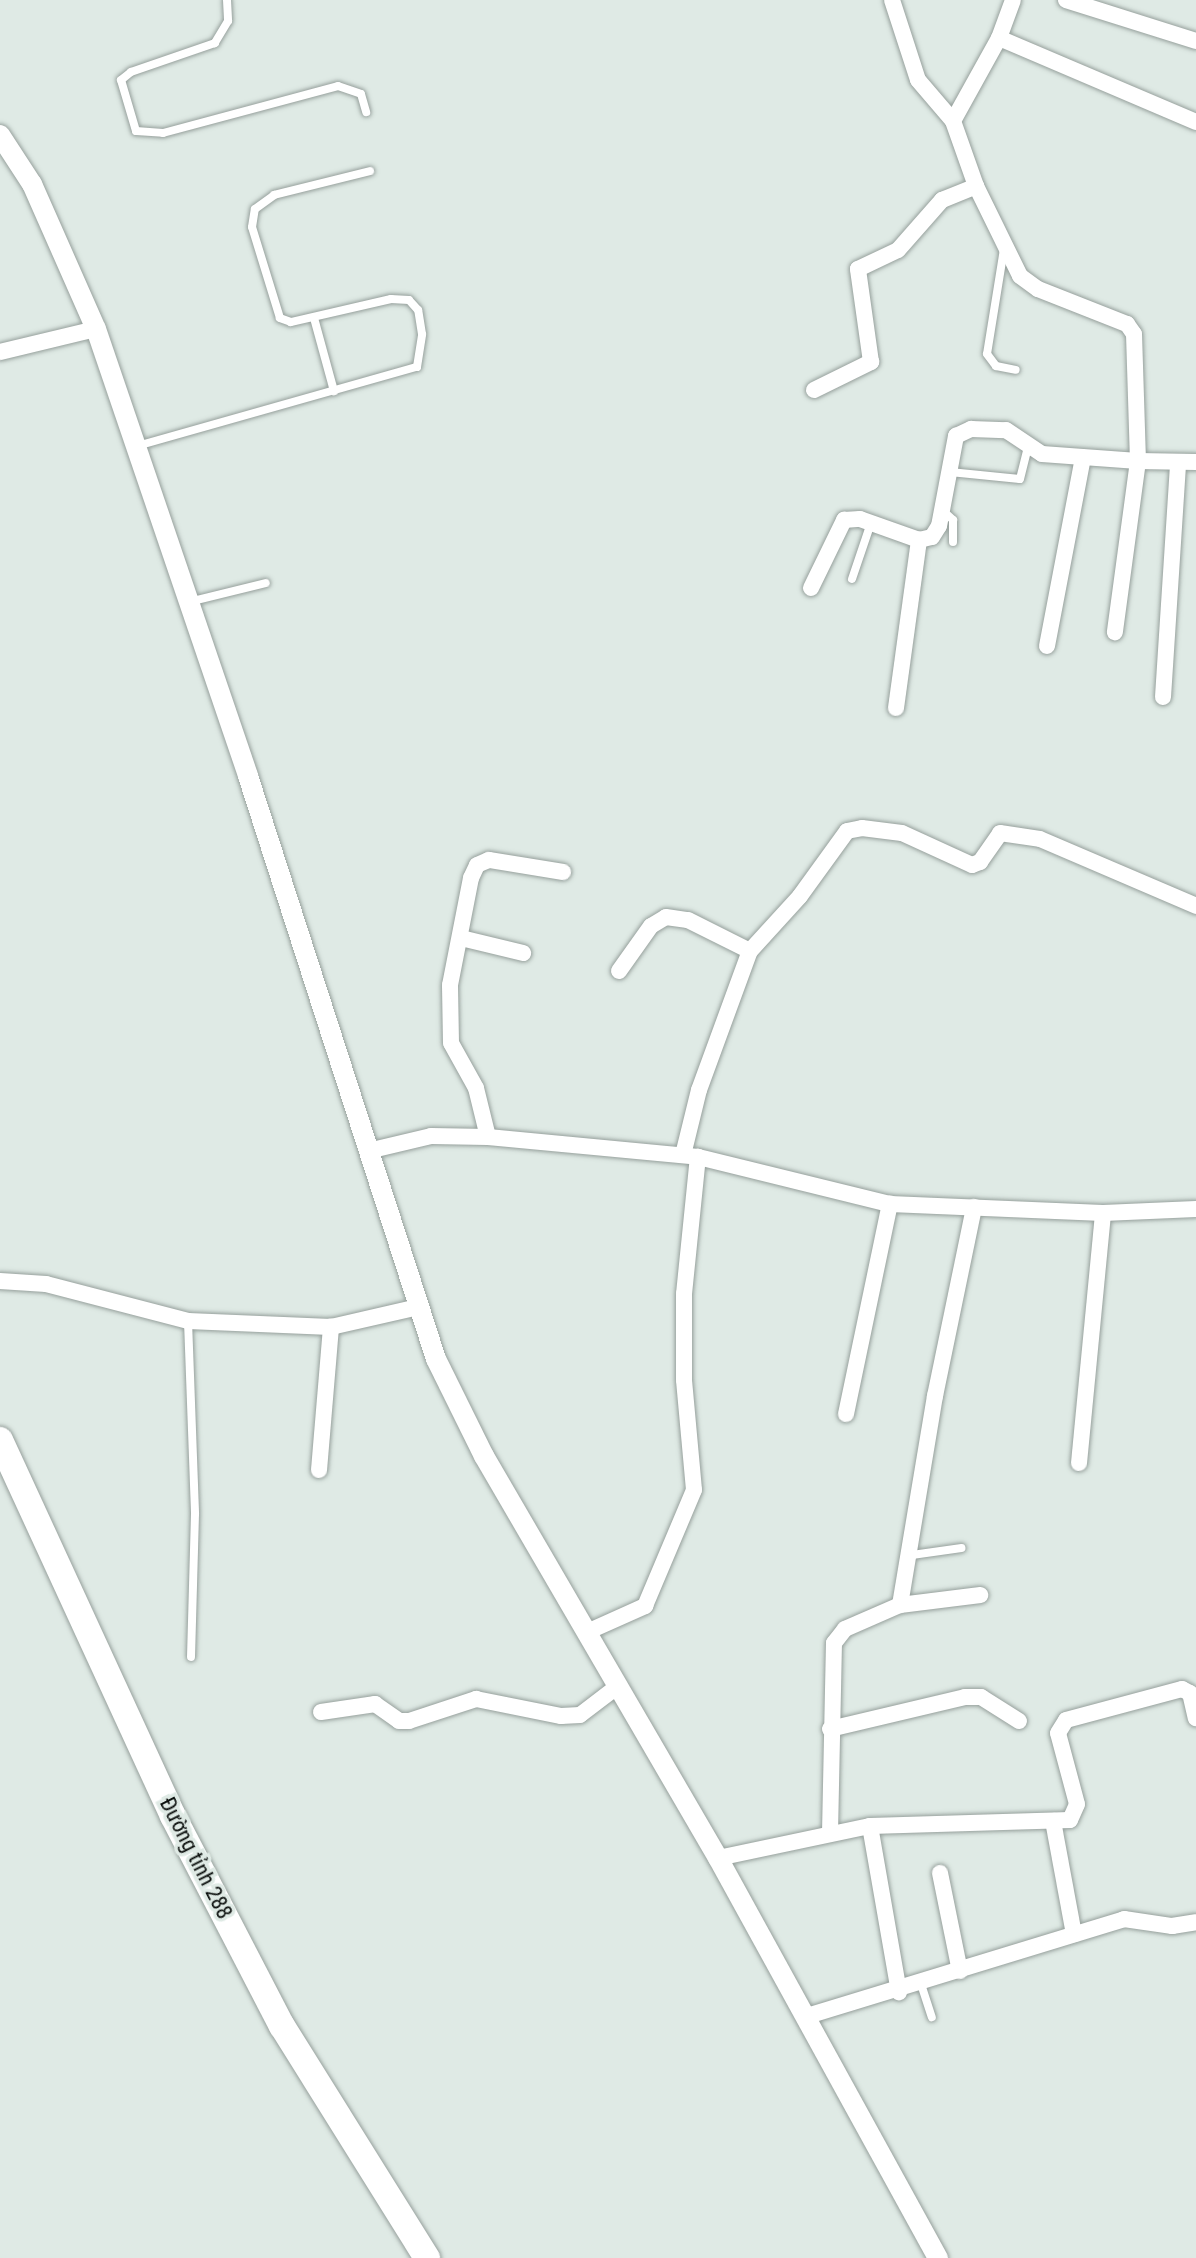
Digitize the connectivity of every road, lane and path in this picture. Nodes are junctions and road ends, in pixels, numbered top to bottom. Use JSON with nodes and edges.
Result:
{"nodes":[{"id":1,"x":227,"y":0,"type":"edge"},
{"id":2,"x":892,"y":0,"type":"edge"},
{"id":3,"x":1013,"y":0,"type":"edge"},
{"id":4,"x":1066,"y":0,"type":"edge"},
{"id":5,"x":999,"y":38,"type":"junction"},
{"id":6,"x":1196,"y":41,"type":"edge"},
{"id":7,"x":366,"y":112,"type":"dead end"},
{"id":8,"x":953,"y":121,"type":"junction"},
{"id":9,"x":1196,"y":122,"type":"edge"},
{"id":10,"x":0,"y":135,"type":"edge"},
{"id":11,"x":370,"y":171,"type":"dead end"},
{"id":12,"x":976,"y":186,"type":"junction"},
{"id":13,"x":1005,"y":245,"type":"junction"},
{"id":14,"x":314,"y":318,"type":"junction"},
{"id":15,"x":96,"y":329,"type":"junction"},
{"id":16,"x":0,"y":352,"type":"edge"},
{"id":17,"x":1016,"y":370,"type":"dead end"},
{"id":18,"x":814,"y":390,"type":"dead end"},
{"id":19,"x":334,"y":391,"type":"junction"},
{"id":20,"x":1028,"y":445,"type":"junction"},
{"id":21,"x":137,"y":446,"type":"junction"},
{"id":22,"x":1083,"y":457,"type":"junction"},
{"id":23,"x":1138,"y":461,"type":"junction"},
{"id":24,"x":1178,"y":462,"type":"junction"},
{"id":25,"x":1196,"y":462,"type":"edge"},
{"id":26,"x":948,"y":472,"type":"junction"},
{"id":27,"x":942,"y":510,"type":"junction"},
{"id":28,"x":871,"y":523,"type":"junction"},
{"id":29,"x":919,"y":540,"type":"junction"},
{"id":30,"x":953,"y":542,"type":"dead end"},
{"id":31,"x":852,"y":579,"type":"dead end"},
{"id":32,"x":266,"y":583,"type":"dead end"},
{"id":33,"x":811,"y":588,"type":"dead end"},
{"id":34,"x":188,"y":602,"type":"junction"},
{"id":35,"x":1115,"y":632,"type":"dead end"},
{"id":36,"x":1047,"y":646,"type":"dead end"},
{"id":37,"x":1163,"y":697,"type":"dead end"},
{"id":38,"x":896,"y":708,"type":"dead end"},
{"id":39,"x":563,"y":872,"type":"dead end"},
{"id":40,"x":1196,"y":906,"type":"edge"},
{"id":41,"x":461,"y":938,"type":"junction"},
{"id":42,"x":750,"y":951,"type":"junction"},
{"id":43,"x":523,"y":953,"type":"dead end"},
{"id":44,"x":619,"y":971,"type":"dead end"},
{"id":45,"x":488,"y":1137,"type":"junction"},
{"id":46,"x":368,"y":1151,"type":"junction"},
{"id":47,"x":691,"y":1156,"type":"junction"},
{"id":48,"x":890,"y":1204,"type":"junction"},
{"id":49,"x":974,"y":1207,"type":"junction"},
{"id":50,"x":1196,"y":1209,"type":"edge"},
{"id":51,"x":1103,"y":1213,"type":"junction"},
{"id":52,"x":0,"y":1281,"type":"edge"},
{"id":53,"x":418,"y":1307,"type":"junction"},
{"id":54,"x":188,"y":1321,"type":"junction"},
{"id":55,"x":331,"y":1327,"type":"junction"},
{"id":56,"x":846,"y":1414,"type":"dead end"},
{"id":57,"x":0,"y":1440,"type":"edge"},
{"id":58,"x":1079,"y":1463,"type":"dead end"},
{"id":59,"x":319,"y":1470,"type":"dead end"},
{"id":60,"x":962,"y":1548,"type":"dead end"},
{"id":61,"x":912,"y":1555,"type":"junction"},
{"id":62,"x":980,"y":1595,"type":"dead end"},
{"id":63,"x":900,"y":1605,"type":"junction"},
{"id":64,"x":587,"y":1632,"type":"junction"},
{"id":65,"x":191,"y":1657,"type":"dead end"},
{"id":66,"x":618,"y":1686,"type":"junction"},
{"id":67,"x":1193,"y":1690,"type":"edge"},
{"id":68,"x":321,"y":1712,"type":"dead end"},
{"id":69,"x":1196,"y":1718,"type":"edge"},
{"id":70,"x":1019,"y":1721,"type":"dead end"},
{"id":71,"x":830,"y":1729,"type":"junction"},
{"id":72,"x":1053,"y":1821,"type":"junction"},
{"id":73,"x":870,"y":1826,"type":"junction"},
{"id":74,"x":830,"y":1833,"type":"junction"},
{"id":75,"x":718,"y":1858,"type":"junction"},
{"id":76,"x":940,"y":1873,"type":"dead end"},
{"id":77,"x":1196,"y":1922,"type":"edge"},
{"id":78,"x":1074,"y":1934,"type":"junction"},
{"id":79,"x":960,"y":1971,"type":"junction"},
{"id":80,"x":921,"y":1984,"type":"junction"},
{"id":81,"x":899,"y":1992,"type":"junction"},
{"id":82,"x":804,"y":2017,"type":"junction"},
{"id":83,"x":932,"y":2017,"type":"dead end"},
{"id":84,"x":427,"y":2258,"type":"edge"},
{"id":85,"x":938,"y":2258,"type":"edge"}],
"edges":[{"from":1,"to":7,"type":"lane"},
{"from":2,"to":8,"type":"street"},
{"from":3,"to":5,"type":"street"},
{"from":4,"to":6,"type":"street"},
{"from":5,"to":8,"type":"street"},
{"from":5,"to":9,"type":"street"},
{"from":8,"to":12,"type":"street"},
{"from":10,"to":15,"type":"street"},
{"from":11,"to":14,"type":"lane"},
{"from":12,"to":13,"type":"street"},
{"from":12,"to":18,"type":"street"},
{"from":13,"to":17,"type":"lane"},
{"from":13,"to":23,"type":"street"},
{"from":14,"to":19,"type":"lane"},
{"from":14,"to":19,"type":"lane"},
{"from":15,"to":16,"type":"street"},
{"from":15,"to":21,"type":"street"},
{"from":19,"to":21,"type":"lane"},
{"from":20,"to":22,"type":"street"},
{"from":20,"to":26,"type":"lane"},
{"from":20,"to":26,"type":"street"},
{"from":21,"to":34,"type":"street"},
{"from":22,"to":23,"type":"street"},
{"from":22,"to":36,"type":"street"},
{"from":23,"to":24,"type":"street"},
{"from":23,"to":35,"type":"street"},
{"from":24,"to":25,"type":"street"},
{"from":24,"to":37,"type":"street"},
{"from":26,"to":27,"type":"street"},
{"from":27,"to":29,"type":"street"},
{"from":27,"to":30,"type":"lane"},
{"from":28,"to":29,"type":"street"},
{"from":28,"to":31,"type":"lane"},
{"from":28,"to":33,"type":"street"},
{"from":29,"to":38,"type":"street"},
{"from":32,"to":34,"type":"lane"},
{"from":34,"to":46,"type":"street"},
{"from":39,"to":41,"type":"street"},
{"from":40,"to":42,"type":"street"},
{"from":41,"to":43,"type":"street"},
{"from":41,"to":45,"type":"street"},
{"from":42,"to":44,"type":"street"},
{"from":42,"to":47,"type":"street"},
{"from":45,"to":46,"type":"street"},
{"from":45,"to":47,"type":"street"},
{"from":46,"to":53,"type":"street"},
{"from":47,"to":48,"type":"street"},
{"from":47,"to":64,"type":"street"},
{"from":48,"to":49,"type":"street"},
{"from":48,"to":56,"type":"street"},
{"from":49,"to":51,"type":"street"},
{"from":49,"to":61,"type":"street"},
{"from":50,"to":51,"type":"street"},
{"from":51,"to":58,"type":"street"},
{"from":52,"to":54,"type":"street"},
{"from":53,"to":55,"type":"street"},
{"from":53,"to":64,"type":"street"},
{"from":54,"to":55,"type":"street"},
{"from":54,"to":65,"type":"lane"},
{"from":55,"to":59,"type":"street"},
{"from":57,"to":84,"type":"main road","name":"Đường tỉnh 288"},
{"from":60,"to":61,"type":"lane"},
{"from":61,"to":63,"type":"street"},
{"from":62,"to":63,"type":"street"},
{"from":63,"to":71,"type":"street"},
{"from":64,"to":66,"type":"street"},
{"from":66,"to":68,"type":"street"},
{"from":66,"to":75,"type":"street"},
{"from":67,"to":69,"type":"street"},
{"from":67,"to":72,"type":"street"},
{"from":70,"to":71,"type":"street"},
{"from":71,"to":74,"type":"street"},
{"from":72,"to":73,"type":"street"},
{"from":72,"to":78,"type":"street"},
{"from":73,"to":74,"type":"street"},
{"from":73,"to":81,"type":"street"},
{"from":74,"to":75,"type":"street"},
{"from":75,"to":82,"type":"street"},
{"from":76,"to":79,"type":"street"},
{"from":77,"to":78,"type":"street"},
{"from":78,"to":79,"type":"street"},
{"from":79,"to":80,"type":"street"},
{"from":80,"to":81,"type":"street"},
{"from":80,"to":83,"type":"lane"},
{"from":81,"to":82,"type":"street"},
{"from":82,"to":85,"type":"street"}]}
